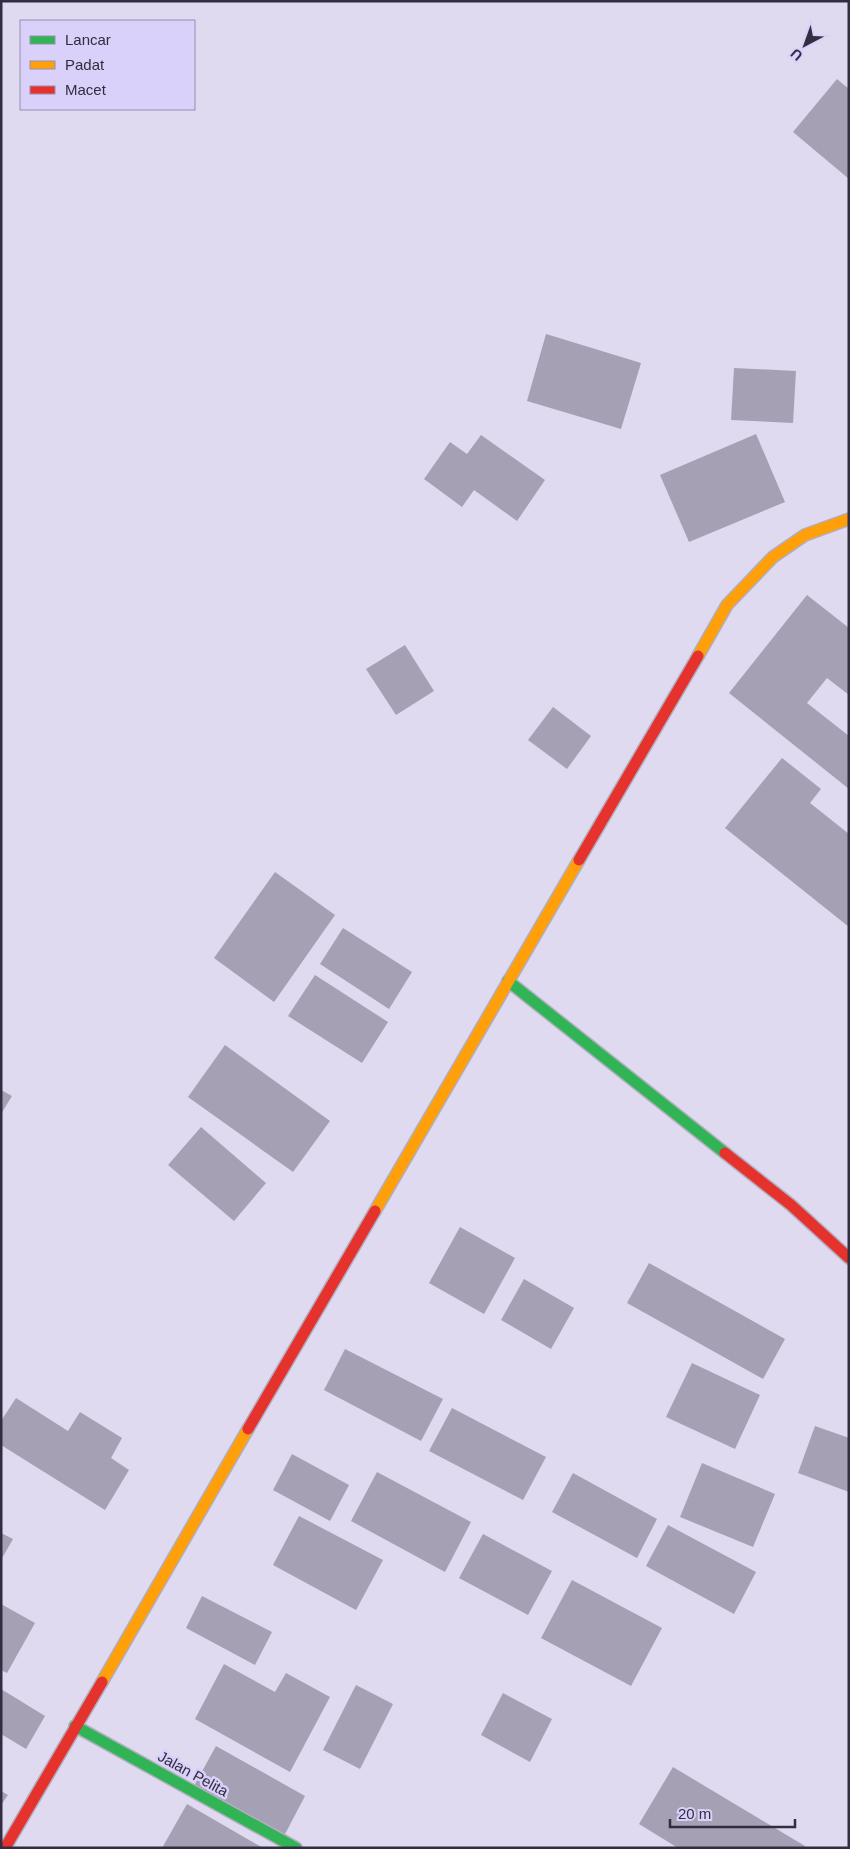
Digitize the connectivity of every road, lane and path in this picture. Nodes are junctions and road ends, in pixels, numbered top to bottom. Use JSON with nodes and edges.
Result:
{"nodes":[{"id":1,"x":849,"y":520,"type":"edge"},
{"id":2,"x":508,"y":981,"type":"junction"},
{"id":3,"x":849,"y":1258,"type":"edge"},
{"id":4,"x":75,"y":1726,"type":"junction"},
{"id":5,"x":5,"y":1848,"type":"edge"},
{"id":6,"x":296,"y":1848,"type":"edge"}],
"edges":[{"from":1,"to":2,"type":"street"},
{"from":2,"to":3,"type":"street"},
{"from":2,"to":4,"type":"street"},
{"from":4,"to":5,"type":"street"},
{"from":4,"to":6,"type":"street","name":"Jalan Pelita"}]}
